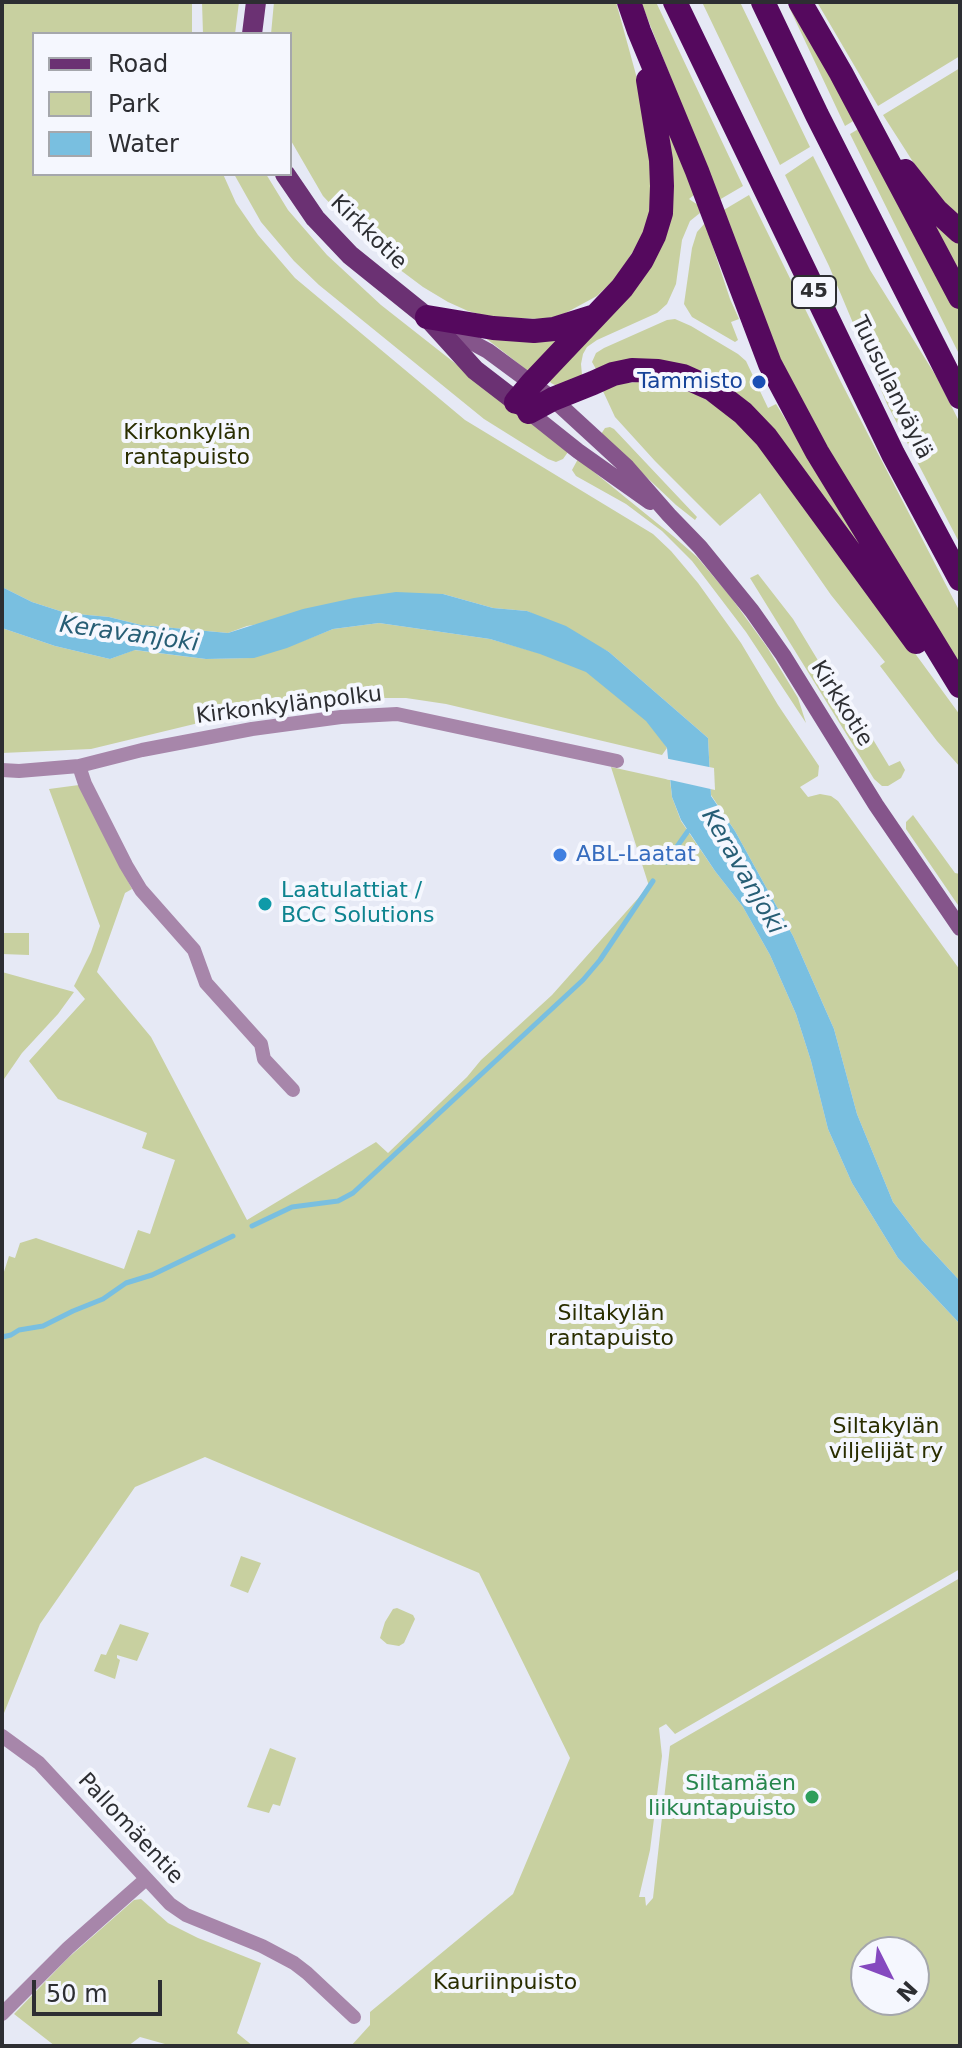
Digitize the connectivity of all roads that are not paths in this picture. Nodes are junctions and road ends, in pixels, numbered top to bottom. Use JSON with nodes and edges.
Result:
{"nodes":[{"id":1,"x":256,"y":2,"type":"edge"},
{"id":2,"x":629,"y":2,"type":"edge"},
{"id":3,"x":675,"y":2,"type":"edge"},
{"id":4,"x":763,"y":2,"type":"edge"},
{"id":5,"x":800,"y":2,"type":"edge"},
{"id":6,"x":639,"y":31,"type":"junction"},
{"id":7,"x":252,"y":32,"type":"edge"},
{"id":8,"x":870,"y":129,"type":"junction"},
{"id":9,"x":286,"y":176,"type":"edge"},
{"id":10,"x":960,"y":232,"type":"edge"},
{"id":11,"x":960,"y":297,"type":"edge"},
{"id":12,"x":594,"y":316,"type":"junction"},
{"id":13,"x":427,"y":317,"type":"junction"},
{"id":14,"x":960,"y":397,"type":"edge"},
{"id":15,"x":526,"y":399,"type":"junction"},
{"id":16,"x":553,"y":399,"type":"junction"},
{"id":17,"x":669,"y":515,"type":"junction"},
{"id":18,"x":960,"y":579,"type":"edge"},
{"id":19,"x":960,"y":686,"type":"edge"},
{"id":20,"x":960,"y":699,"type":"edge"},
{"id":21,"x":617,"y":761,"type":"dead end"},
{"id":22,"x":79,"y":766,"type":"junction"},
{"id":23,"x":2,"y":770,"type":"edge"},
{"id":24,"x":960,"y":928,"type":"edge"},
{"id":25,"x":293,"y":1090,"type":"dead end"},
{"id":26,"x":2,"y":1736,"type":"edge"},
{"id":27,"x":146,"y":1879,"type":"junction"},
{"id":28,"x":2,"y":2014,"type":"edge"},
{"id":29,"x":354,"y":2017,"type":"dead end"}],
"edges":[{"from":1,"to":7,"type":"main road"},
{"from":2,"to":6,"type":"highway"},
{"from":3,"to":18,"type":"highway","name":"Tuusulanväylä","number":"45"},
{"from":4,"to":14,"type":"highway"},
{"from":5,"to":8,"type":"highway"},
{"from":6,"to":12,"type":"highway"},
{"from":6,"to":19,"type":"highway"},
{"from":8,"to":10,"type":"highway"},
{"from":8,"to":11,"type":"highway"},
{"from":9,"to":13,"type":"main road","name":"Kirkkotie"},
{"from":12,"to":13,"type":"highway"},
{"from":12,"to":15,"type":"highway"},
{"from":13,"to":15,"type":"main road","name":"Kirkkotie"},
{"from":15,"to":16,"type":"highway"},
{"from":15,"to":17,"type":"street","name":"Kirkkotie"},
{"from":16,"to":17,"type":"street","name":"Kirkkotie"},
{"from":16,"to":20,"type":"highway"},
{"from":17,"to":24,"type":"street","name":"Kirkkotie"},
{"from":21,"to":22,"type":"street","name":"Kirkonkylänpolku"},
{"from":22,"to":23,"type":"street","name":"Kirkonkylänpolku"},
{"from":22,"to":25,"type":"street"},
{"from":26,"to":27,"type":"street","name":"Pallomäentie"},
{"from":27,"to":28,"type":"street"},
{"from":27,"to":29,"type":"street","name":"Pallomäentie"}]}
